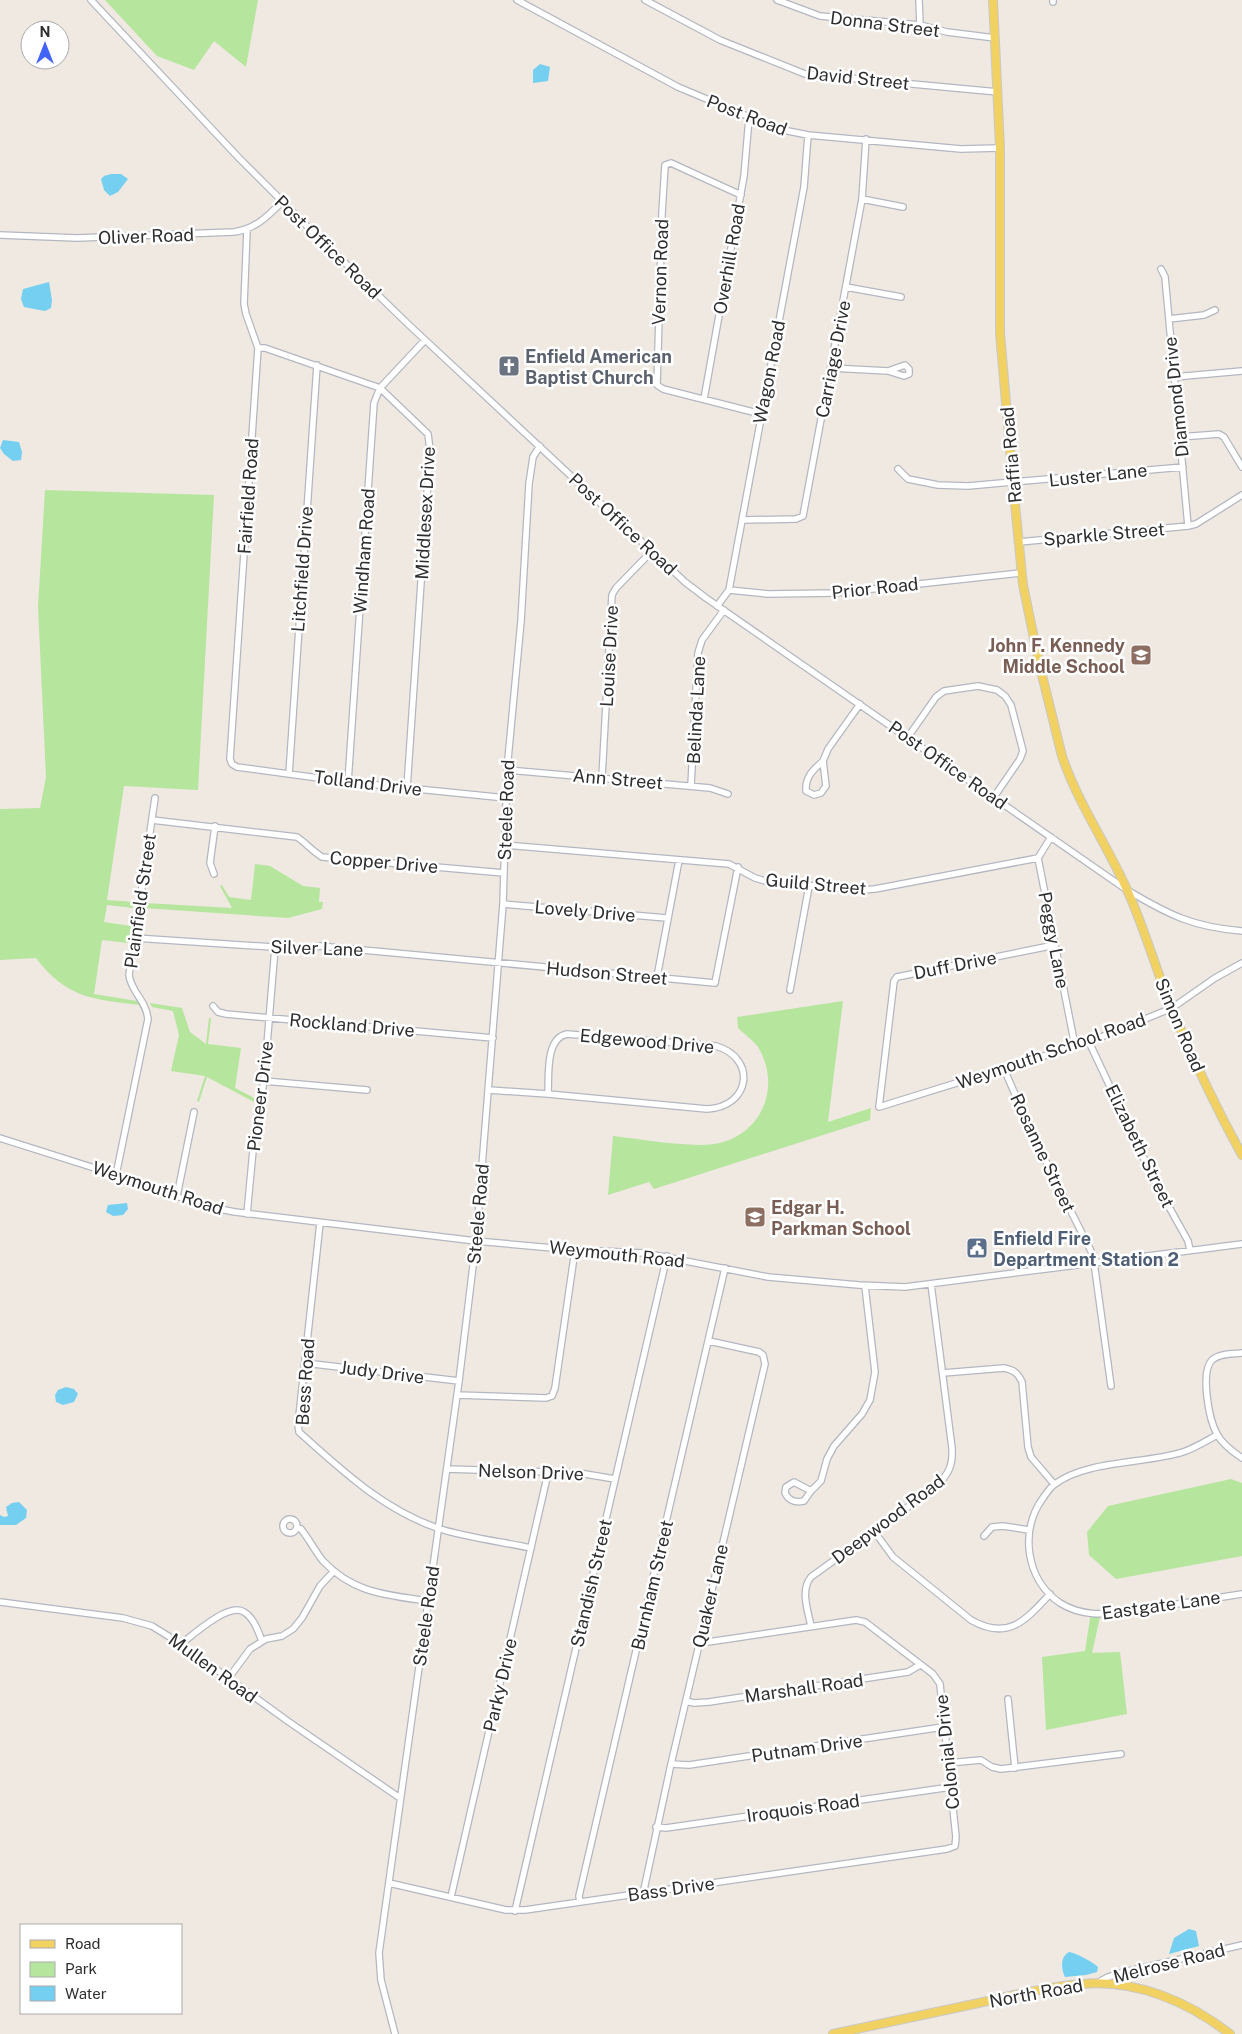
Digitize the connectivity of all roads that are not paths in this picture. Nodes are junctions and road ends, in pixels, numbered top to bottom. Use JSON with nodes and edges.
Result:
{"nodes":[{"id":1,"x":91,"y":0,"type":"edge"},
{"id":2,"x":517,"y":0,"type":"edge"},
{"id":3,"x":645,"y":0,"type":"edge"},
{"id":4,"x":777,"y":0,"type":"edge"},
{"id":5,"x":919,"y":0,"type":"edge"},
{"id":6,"x":993,"y":0,"type":"edge"},
{"id":7,"x":920,"y":25,"type":"junction"},
{"id":8,"x":995,"y":38,"type":"junction"},
{"id":9,"x":998,"y":92,"type":"junction"},
{"id":10,"x":749,"y":118,"type":"junction"},
{"id":11,"x":808,"y":135,"type":"junction"},
{"id":12,"x":866,"y":139,"type":"junction"},
{"id":13,"x":1000,"y":148,"type":"junction"},
{"id":14,"x":741,"y":195,"type":"junction"},
{"id":15,"x":862,"y":199,"type":"junction"},
{"id":16,"x":282,"y":202,"type":"junction"},
{"id":17,"x":903,"y":207,"type":"dead end"},
{"id":18,"x":247,"y":230,"type":"junction"},
{"id":19,"x":0,"y":235,"type":"edge"},
{"id":20,"x":1161,"y":269,"type":"dead end"},
{"id":21,"x":846,"y":287,"type":"junction"},
{"id":22,"x":901,"y":297,"type":"dead end"},
{"id":23,"x":1215,"y":310,"type":"dead end"},
{"id":24,"x":1169,"y":319,"type":"junction"},
{"id":25,"x":425,"y":340,"type":"junction"},
{"id":26,"x":258,"y":348,"type":"junction"},
{"id":27,"x":317,"y":365,"type":"junction"},
{"id":28,"x":830,"y":368,"type":"junction"},
{"id":29,"x":888,"y":371,"type":"dead end"},
{"id":30,"x":1242,"y":372,"type":"edge"},
{"id":31,"x":1174,"y":377,"type":"junction"},
{"id":32,"x":380,"y":388,"type":"junction"},
{"id":33,"x":704,"y":399,"type":"junction"},
{"id":34,"x":761,"y":414,"type":"junction"},
{"id":35,"x":1180,"y":437,"type":"junction"},
{"id":36,"x":540,"y":446,"type":"junction"},
{"id":37,"x":1183,"y":467,"type":"junction"},
{"id":38,"x":1242,"y":467,"type":"edge"},
{"id":39,"x":898,"y":470,"type":"dead end"},
{"id":40,"x":1013,"y":484,"type":"junction"},
{"id":41,"x":1242,"y":495,"type":"edge"},
{"id":42,"x":742,"y":520,"type":"junction"},
{"id":43,"x":1188,"y":526,"type":"junction"},
{"id":44,"x":1019,"y":542,"type":"junction"},
{"id":45,"x":652,"y":551,"type":"junction"},
{"id":46,"x":1021,"y":572,"type":"junction"},
{"id":47,"x":729,"y":590,"type":"junction"},
{"id":48,"x":717,"y":606,"type":"junction"},
{"id":49,"x":724,"y":610,"type":"junction"},
{"id":50,"x":860,"y":704,"type":"junction"},
{"id":51,"x":908,"y":737,"type":"junction"},
{"id":52,"x":823,"y":761,"type":"junction"},
{"id":53,"x":232,"y":764,"type":"joint"},
{"id":54,"x":507,"y":770,"type":"junction"},
{"id":55,"x":289,"y":774,"type":"junction"},
{"id":56,"x":602,"y":777,"type":"junction"},
{"id":57,"x":348,"y":782,"type":"junction"},
{"id":58,"x":691,"y":786,"type":"junction"},
{"id":59,"x":407,"y":788,"type":"junction"},
{"id":60,"x":728,"y":794,"type":"dead end"},
{"id":61,"x":155,"y":798,"type":"dead end"},
{"id":62,"x":506,"y":798,"type":"junction"},
{"id":63,"x":994,"y":798,"type":"junction"},
{"id":64,"x":152,"y":820,"type":"junction"},
{"id":65,"x":215,"y":826,"type":"junction"},
{"id":66,"x":1052,"y":837,"type":"junction"},
{"id":67,"x":505,"y":845,"type":"junction"},
{"id":68,"x":1038,"y":858,"type":"junction"},
{"id":69,"x":679,"y":860,"type":"junction"},
{"id":70,"x":738,"y":867,"type":"junction"},
{"id":71,"x":504,"y":873,"type":"junction"},
{"id":72,"x":214,"y":874,"type":"dead end"},
{"id":73,"x":809,"y":886,"type":"junction"},
{"id":74,"x":1127,"y":890,"type":"junction"},
{"id":75,"x":503,"y":904,"type":"junction"},
{"id":76,"x":667,"y":918,"type":"junction"},
{"id":77,"x":1242,"y":931,"type":"edge"},
{"id":78,"x":134,"y":938,"type":"junction"},
{"id":79,"x":1055,"y":945,"type":"junction"},
{"id":80,"x":276,"y":948,"type":"junction"},
{"id":81,"x":1242,"y":963,"type":"edge"},
{"id":82,"x":499,"y":964,"type":"junction"},
{"id":83,"x":657,"y":977,"type":"junction"},
{"id":84,"x":790,"y":990,"type":"dead end"},
{"id":85,"x":213,"y":1006,"type":"dead end"},
{"id":86,"x":1172,"y":1008,"type":"junction"},
{"id":87,"x":269,"y":1018,"type":"junction"},
{"id":88,"x":493,"y":1038,"type":"junction"},
{"id":89,"x":1089,"y":1042,"type":"junction"},
{"id":90,"x":1075,"y":1046,"type":"junction"},
{"id":91,"x":1004,"y":1069,"type":"junction"},
{"id":92,"x":264,"y":1081,"type":"junction"},
{"id":93,"x":367,"y":1090,"type":"dead end"},
{"id":94,"x":489,"y":1090,"type":"junction"},
{"id":95,"x":548,"y":1094,"type":"junction"},
{"id":96,"x":879,"y":1108,"type":"joint"},
{"id":97,"x":194,"y":1112,"type":"dead end"},
{"id":98,"x":0,"y":1138,"type":"edge"},
{"id":99,"x":1242,"y":1156,"type":"edge"},
{"id":100,"x":116,"y":1175,"type":"junction"},
{"id":101,"x":177,"y":1196,"type":"junction"},
{"id":102,"x":248,"y":1214,"type":"junction"},
{"id":103,"x":320,"y":1223,"type":"junction"},
{"id":104,"x":476,"y":1241,"type":"junction"},
{"id":105,"x":1242,"y":1244,"type":"edge"},
{"id":106,"x":575,"y":1250,"type":"junction"},
{"id":107,"x":1190,"y":1250,"type":"junction"},
{"id":108,"x":667,"y":1256,"type":"junction"},
{"id":109,"x":1095,"y":1263,"type":"junction"},
{"id":110,"x":725,"y":1268,"type":"junction"},
{"id":111,"x":931,"y":1284,"type":"junction"},
{"id":112,"x":865,"y":1286,"type":"junction"},
{"id":113,"x":708,"y":1341,"type":"junction"},
{"id":114,"x":1242,"y":1353,"type":"edge"},
{"id":115,"x":305,"y":1363,"type":"junction"},
{"id":116,"x":943,"y":1373,"type":"junction"},
{"id":117,"x":459,"y":1381,"type":"junction"},
{"id":118,"x":1111,"y":1386,"type":"dead end"},
{"id":119,"x":457,"y":1395,"type":"junction"},
{"id":120,"x":1217,"y":1435,"type":"junction"},
{"id":121,"x":1242,"y":1458,"type":"edge"},
{"id":122,"x":447,"y":1469,"type":"junction"},
{"id":123,"x":548,"y":1473,"type":"junction"},
{"id":124,"x":615,"y":1479,"type":"junction"},
{"id":125,"x":1054,"y":1484,"type":"junction"},
{"id":126,"x":811,"y":1491,"type":"dead end"},
{"id":127,"x":297,"y":1528,"type":"dead end"},
{"id":128,"x":438,"y":1528,"type":"junction"},
{"id":129,"x":1029,"y":1530,"type":"junction"},
{"id":130,"x":874,"y":1531,"type":"junction"},
{"id":131,"x":984,"y":1536,"type":"dead end"},
{"id":132,"x":531,"y":1548,"type":"junction"},
{"id":133,"x":334,"y":1571,"type":"junction"},
{"id":134,"x":1050,"y":1594,"type":"junction"},
{"id":135,"x":1242,"y":1594,"type":"edge"},
{"id":136,"x":428,"y":1601,"type":"junction"},
{"id":137,"x":0,"y":1602,"type":"edge"},
{"id":138,"x":811,"y":1626,"type":"junction"},
{"id":139,"x":262,"y":1641,"type":"junction"},
{"id":140,"x":699,"y":1641,"type":"junction"},
{"id":141,"x":182,"y":1644,"type":"junction"},
{"id":142,"x":920,"y":1665,"type":"junction"},
{"id":143,"x":228,"y":1679,"type":"junction"},
{"id":144,"x":1008,"y":1699,"type":"dead end"},
{"id":145,"x":686,"y":1701,"type":"junction"},
{"id":146,"x":943,"y":1727,"type":"junction"},
{"id":147,"x":1121,"y":1754,"type":"dead end"},
{"id":148,"x":948,"y":1763,"type":"junction"},
{"id":149,"x":671,"y":1764,"type":"junction"},
{"id":150,"x":1015,"y":1768,"type":"junction"},
{"id":151,"x":951,"y":1787,"type":"junction"},
{"id":152,"x":400,"y":1798,"type":"junction"},
{"id":153,"x":656,"y":1827,"type":"junction"},
{"id":154,"x":955,"y":1846,"type":"joint"},
{"id":155,"x":389,"y":1883,"type":"junction"},
{"id":156,"x":643,"y":1894,"type":"junction"},
{"id":157,"x":451,"y":1897,"type":"junction"},
{"id":158,"x":580,"y":1902,"type":"junction"},
{"id":159,"x":516,"y":1911,"type":"junction"},
{"id":160,"x":1242,"y":1945,"type":"edge"},
{"id":161,"x":1097,"y":1983,"type":"junction"},
{"id":162,"x":395,"y":2034,"type":"edge"},
{"id":163,"x":833,"y":2034,"type":"edge"},
{"id":164,"x":1230,"y":2034,"type":"edge"}],
"edges":[{"from":1,"to":16,"type":"street","name":"Post Office Road"},
{"from":2,"to":10,"type":"street","name":"Post Road"},
{"from":3,"to":9,"type":"street","name":"David Street"},
{"from":4,"to":7,"type":"street","name":"Donna Street"},
{"from":5,"to":7,"type":"street"},
{"from":6,"to":8,"type":"main road","name":"Raffia Road"},
{"from":7,"to":8,"type":"street","name":"Donna Street"},
{"from":8,"to":9,"type":"main road","name":"Raffia Road"},
{"from":9,"to":13,"type":"main road","name":"Raffia Road"},
{"from":10,"to":11,"type":"street","name":"Post Road"},
{"from":10,"to":14,"type":"street","name":"Overhill Road"},
{"from":11,"to":12,"type":"street","name":"Post Road"},
{"from":11,"to":34,"type":"street","name":"Wagon Road"},
{"from":12,"to":13,"type":"street","name":"Post Road"},
{"from":12,"to":15,"type":"street","name":"Carriage Drive"},
{"from":13,"to":40,"type":"main road","name":"Raffia Road"},
{"from":14,"to":33,"type":"street","name":"Overhill Road"},
{"from":14,"to":33,"type":"street","name":"Vernon Road"},
{"from":15,"to":17,"type":"street"},
{"from":15,"to":21,"type":"street","name":"Carriage Drive"},
{"from":16,"to":18,"type":"street","name":"Oliver Road"},
{"from":16,"to":25,"type":"street","name":"Post Office Road"},
{"from":18,"to":19,"type":"street","name":"Oliver Road"},
{"from":18,"to":26,"type":"street","name":"Fairfield Road"},
{"from":20,"to":24,"type":"street","name":"Diamond Drive"},
{"from":21,"to":22,"type":"street"},
{"from":21,"to":28,"type":"street","name":"Carriage Drive"},
{"from":23,"to":24,"type":"street"},
{"from":24,"to":31,"type":"street","name":"Diamond Drive"},
{"from":25,"to":32,"type":"street","name":"Windham Road"},
{"from":25,"to":36,"type":"street","name":"Post Office Road"},
{"from":26,"to":27,"type":"street","name":"Middlesex Drive"},
{"from":26,"to":53,"type":"street","name":"Fairfield Road"},
{"from":27,"to":32,"type":"street","name":"Middlesex Drive"},
{"from":27,"to":55,"type":"street","name":"Litchfield Drive"},
{"from":28,"to":29,"type":"street"},
{"from":28,"to":42,"type":"street","name":"Carriage Drive"},
{"from":30,"to":31,"type":"street"},
{"from":31,"to":35,"type":"street","name":"Diamond Drive"},
{"from":32,"to":57,"type":"street","name":"Windham Road"},
{"from":32,"to":59,"type":"street","name":"Middlesex Drive"},
{"from":33,"to":34,"type":"street","name":"Vernon Road"},
{"from":34,"to":42,"type":"street","name":"Wagon Road"},
{"from":35,"to":37,"type":"street","name":"Diamond Drive"},
{"from":35,"to":38,"type":"street"},
{"from":36,"to":45,"type":"street","name":"Post Office Road"},
{"from":36,"to":54,"type":"street","name":"Steele Road"},
{"from":37,"to":40,"type":"street","name":"Luster Lane"},
{"from":37,"to":43,"type":"street","name":"Diamond Drive"},
{"from":39,"to":40,"type":"street","name":"Luster Lane"},
{"from":40,"to":44,"type":"main road","name":"Raffia Road"},
{"from":41,"to":43,"type":"street"},
{"from":42,"to":47,"type":"street","name":"Wagon Road"},
{"from":43,"to":44,"type":"street","name":"Sparkle Street"},
{"from":44,"to":46,"type":"main road","name":"Raffia Road"},
{"from":45,"to":48,"type":"street","name":"Post Office Road"},
{"from":45,"to":56,"type":"street","name":"Louise Drive"},
{"from":46,"to":47,"type":"street","name":"Prior Road"},
{"from":46,"to":74,"type":"main road","name":"Raffia Road"},
{"from":47,"to":48,"type":"street","name":"Wagon Road"},
{"from":48,"to":49,"type":"street","name":"Post Office Road"},
{"from":49,"to":50,"type":"street","name":"Post Office Road"},
{"from":49,"to":58,"type":"street","name":"Belinda Lane"},
{"from":50,"to":51,"type":"street","name":"Post Office Road"},
{"from":50,"to":52,"type":"street"},
{"from":51,"to":63,"type":"street","name":"Post Office Road"},
{"from":51,"to":63,"type":"street"},
{"from":52,"to":52,"type":"street"},
{"from":53,"to":55,"type":"street","name":"Tolland Drive"},
{"from":54,"to":56,"type":"street","name":"Ann Street"},
{"from":54,"to":62,"type":"street","name":"Steele Road"},
{"from":55,"to":57,"type":"street","name":"Tolland Drive"},
{"from":56,"to":58,"type":"street","name":"Ann Street"},
{"from":57,"to":59,"type":"street","name":"Tolland Drive"},
{"from":58,"to":60,"type":"street","name":"Ann Street"},
{"from":59,"to":62,"type":"street","name":"Tolland Drive"},
{"from":61,"to":64,"type":"street","name":"Plainfield Street"},
{"from":62,"to":67,"type":"street","name":"Steele Road"},
{"from":63,"to":66,"type":"street","name":"Post Office Road"},
{"from":64,"to":65,"type":"street","name":"Copper Drive"},
{"from":64,"to":78,"type":"street","name":"Plainfield Street"},
{"from":65,"to":71,"type":"street","name":"Copper Drive"},
{"from":65,"to":72,"type":"street"},
{"from":66,"to":68,"type":"street"},
{"from":66,"to":74,"type":"street","name":"Post Office Road"},
{"from":67,"to":69,"type":"street","name":"Guild Street"},
{"from":67,"to":71,"type":"street","name":"Steele Road"},
{"from":68,"to":73,"type":"street","name":"Guild Street"},
{"from":68,"to":79,"type":"street","name":"Peggy Lane"},
{"from":69,"to":70,"type":"street","name":"Guild Street"},
{"from":69,"to":76,"type":"street"},
{"from":70,"to":73,"type":"street","name":"Guild Street"},
{"from":70,"to":83,"type":"street","name":"Hudson Street"},
{"from":71,"to":75,"type":"street","name":"Steele Road"},
{"from":73,"to":84,"type":"street"},
{"from":74,"to":77,"type":"street","name":"Post Office Road"},
{"from":74,"to":86,"type":"main road","name":"Simon Road"},
{"from":75,"to":76,"type":"street","name":"Lovely Drive"},
{"from":75,"to":82,"type":"street","name":"Steele Road"},
{"from":76,"to":83,"type":"street"},
{"from":78,"to":80,"type":"street","name":"Silver Lane"},
{"from":78,"to":100,"type":"street","name":"Plainfield Street"},
{"from":79,"to":90,"type":"street","name":"Peggy Lane"},
{"from":79,"to":96,"type":"street","name":"Duff Drive"},
{"from":80,"to":82,"type":"street","name":"Silver Lane"},
{"from":80,"to":87,"type":"street","name":"Pioneer Drive"},
{"from":81,"to":86,"type":"street","name":"Weymouth School Road"},
{"from":82,"to":83,"type":"street","name":"Hudson Street"},
{"from":82,"to":88,"type":"street","name":"Steele Road"},
{"from":85,"to":87,"type":"street","name":"Rockland Drive"},
{"from":86,"to":89,"type":"street","name":"Weymouth School Road"},
{"from":86,"to":99,"type":"main road","name":"Simon Road"},
{"from":87,"to":88,"type":"street","name":"Rockland Drive"},
{"from":87,"to":92,"type":"street","name":"Pioneer Drive"},
{"from":88,"to":94,"type":"street","name":"Steele Road"},
{"from":89,"to":90,"type":"street","name":"Weymouth School Road"},
{"from":89,"to":107,"type":"street","name":"Elizabeth Street"},
{"from":90,"to":91,"type":"street","name":"Weymouth School Road"},
{"from":91,"to":96,"type":"street","name":"Weymouth School Road"},
{"from":91,"to":109,"type":"street","name":"Rosanne Street"},
{"from":92,"to":93,"type":"street"},
{"from":92,"to":102,"type":"street","name":"Pioneer Drive"},
{"from":94,"to":95,"type":"street","name":"Edgewood Drive"},
{"from":94,"to":104,"type":"street","name":"Steele Road"},
{"from":95,"to":95,"type":"street","name":"Edgewood Drive"},
{"from":97,"to":101,"type":"street"},
{"from":98,"to":100,"type":"street","name":"Weymouth Road"},
{"from":100,"to":101,"type":"street","name":"Weymouth Road"},
{"from":101,"to":102,"type":"street","name":"Weymouth Road"},
{"from":102,"to":103,"type":"street","name":"Weymouth Road"},
{"from":103,"to":104,"type":"street","name":"Weymouth Road"},
{"from":103,"to":115,"type":"street","name":"Bess Road"},
{"from":104,"to":106,"type":"street","name":"Weymouth Road"},
{"from":104,"to":117,"type":"street","name":"Steele Road"},
{"from":105,"to":107,"type":"street","name":"Weymouth Road"},
{"from":106,"to":108,"type":"street","name":"Weymouth Road"},
{"from":106,"to":119,"type":"street"},
{"from":107,"to":109,"type":"street","name":"Weymouth Road"},
{"from":108,"to":110,"type":"street","name":"Weymouth Road"},
{"from":108,"to":124,"type":"street","name":"Standish Street"},
{"from":109,"to":111,"type":"street","name":"Weymouth Road"},
{"from":109,"to":118,"type":"street","name":"Rosanne Street"},
{"from":110,"to":112,"type":"street","name":"Weymouth Road"},
{"from":110,"to":113,"type":"street","name":"Burnham Street"},
{"from":111,"to":112,"type":"street","name":"Weymouth Road"},
{"from":111,"to":116,"type":"street","name":"Deepwood Road"},
{"from":112,"to":126,"type":"street"},
{"from":113,"to":140,"type":"street","name":"Quaker Lane"},
{"from":113,"to":158,"type":"street","name":"Burnham Street"},
{"from":114,"to":120,"type":"street"},
{"from":115,"to":117,"type":"street","name":"Judy Drive"},
{"from":115,"to":128,"type":"street","name":"Bess Road"},
{"from":116,"to":125,"type":"street"},
{"from":116,"to":130,"type":"street","name":"Deepwood Road"},
{"from":117,"to":119,"type":"street","name":"Steele Road"},
{"from":119,"to":122,"type":"street","name":"Steele Road"},
{"from":120,"to":121,"type":"street"},
{"from":120,"to":125,"type":"street","name":"Eastgate Lane"},
{"from":122,"to":123,"type":"street","name":"Nelson Drive"},
{"from":122,"to":128,"type":"street","name":"Steele Road"},
{"from":123,"to":124,"type":"street","name":"Nelson Drive"},
{"from":123,"to":132,"type":"street","name":"Parky Drive"},
{"from":124,"to":159,"type":"street","name":"Standish Street"},
{"from":125,"to":129,"type":"street","name":"Eastgate Lane"},
{"from":127,"to":133,"type":"street"},
{"from":128,"to":132,"type":"street"},
{"from":128,"to":136,"type":"street","name":"Steele Road"},
{"from":129,"to":131,"type":"street"},
{"from":129,"to":134,"type":"street","name":"Eastgate Lane"},
{"from":130,"to":134,"type":"street"},
{"from":130,"to":138,"type":"street","name":"Deepwood Road"},
{"from":132,"to":157,"type":"street","name":"Parky Drive"},
{"from":133,"to":136,"type":"street"},
{"from":133,"to":139,"type":"street"},
{"from":134,"to":135,"type":"street","name":"Eastgate Lane"},
{"from":136,"to":152,"type":"street","name":"Steele Road"},
{"from":137,"to":141,"type":"street","name":"Mullen Road"},
{"from":138,"to":140,"type":"street","name":"Colonial Drive"},
{"from":138,"to":142,"type":"street","name":"Colonial Drive"},
{"from":139,"to":141,"type":"street"},
{"from":139,"to":143,"type":"street"},
{"from":140,"to":145,"type":"street","name":"Quaker Lane"},
{"from":141,"to":143,"type":"street","name":"Mullen Road"},
{"from":142,"to":145,"type":"street","name":"Marshall Road"},
{"from":142,"to":146,"type":"street","name":"Colonial Drive"},
{"from":143,"to":152,"type":"street","name":"Mullen Road"},
{"from":144,"to":150,"type":"street"},
{"from":145,"to":149,"type":"street","name":"Quaker Lane"},
{"from":146,"to":148,"type":"street","name":"Colonial Drive"},
{"from":146,"to":149,"type":"street","name":"Putnam Drive"},
{"from":147,"to":150,"type":"street"},
{"from":148,"to":150,"type":"street"},
{"from":148,"to":151,"type":"street","name":"Colonial Drive"},
{"from":149,"to":153,"type":"street","name":"Quaker Lane"},
{"from":151,"to":153,"type":"street","name":"Iroquois Road"},
{"from":151,"to":154,"type":"street","name":"Colonial Drive"},
{"from":152,"to":155,"type":"street","name":"Steele Road"},
{"from":153,"to":156,"type":"street","name":"Quaker Lane"},
{"from":154,"to":156,"type":"street","name":"Bass Drive"},
{"from":155,"to":157,"type":"street","name":"Bass Drive"},
{"from":155,"to":162,"type":"street","name":"Steele Road"},
{"from":156,"to":158,"type":"street","name":"Bass Drive"},
{"from":157,"to":159,"type":"street","name":"Bass Drive"},
{"from":158,"to":159,"type":"street","name":"Bass Drive"},
{"from":160,"to":161,"type":"street","name":"Melrose Road"},
{"from":161,"to":163,"type":"main road","name":"North Road"},
{"from":161,"to":164,"type":"main road","name":"North Road"}]}
